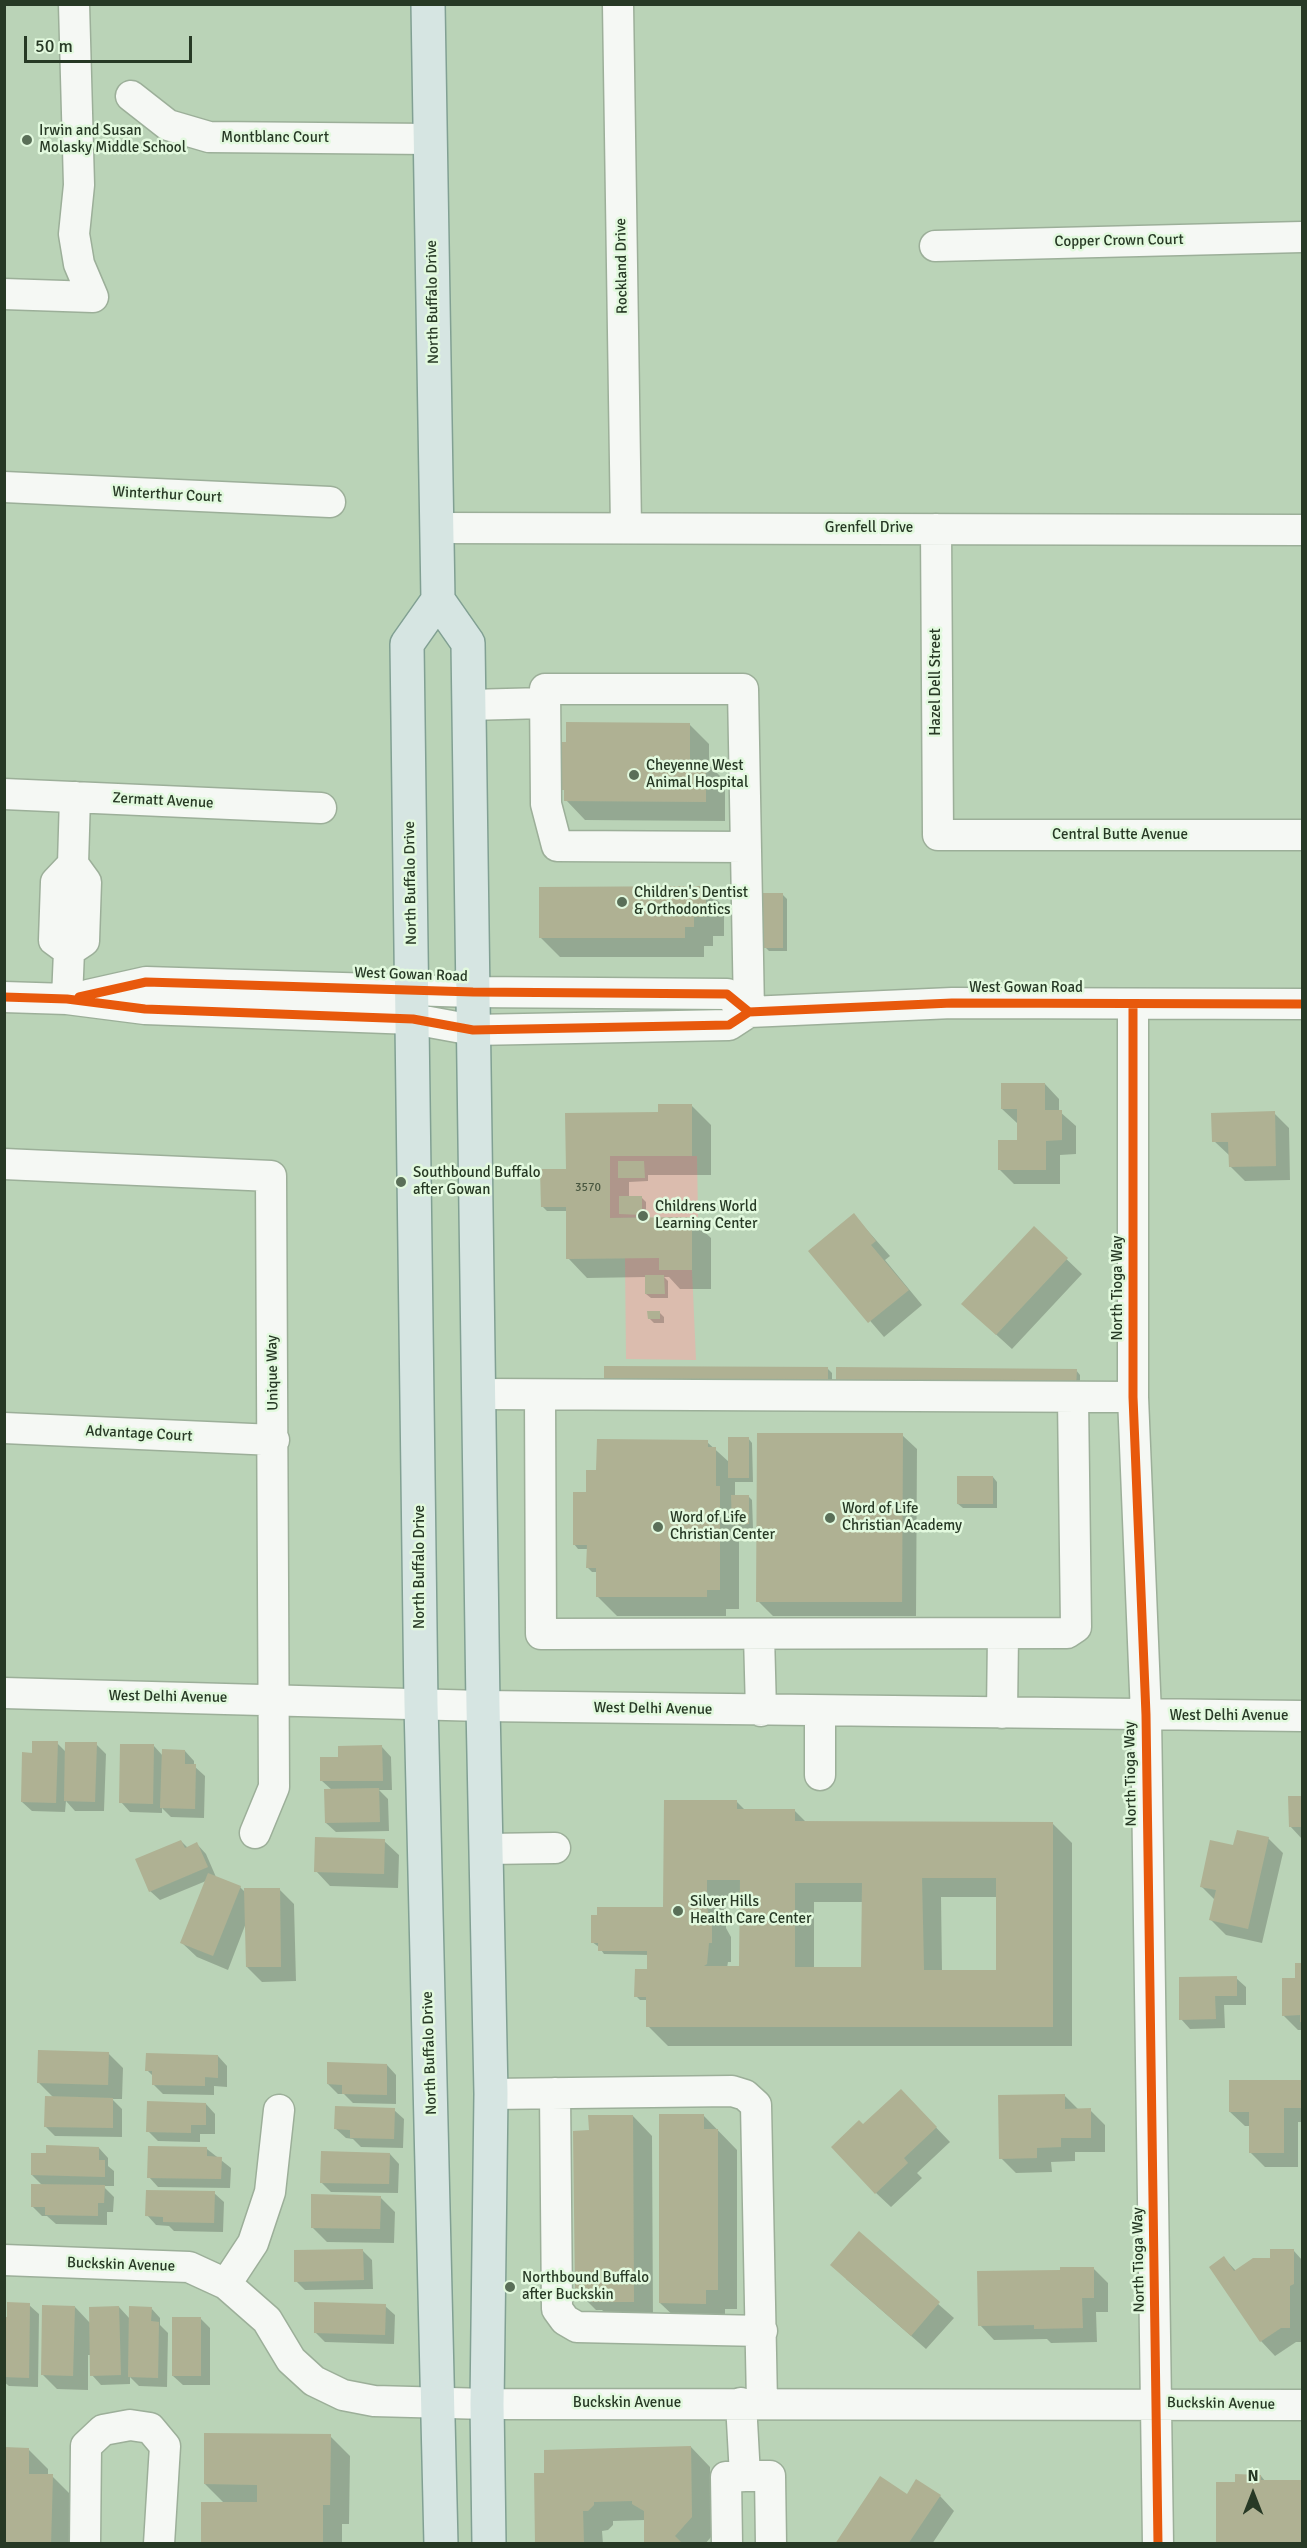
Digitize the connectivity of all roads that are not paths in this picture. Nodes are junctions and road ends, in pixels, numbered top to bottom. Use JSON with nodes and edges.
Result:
{"nodes":[{"id":1,"x":74,"y":4,"type":"edge"},
{"id":2,"x":428,"y":4,"type":"edge"},
{"id":3,"x":618,"y":4,"type":"edge"},
{"id":4,"x":131,"y":96,"type":"dead end"},
{"id":5,"x":430,"y":139,"type":"junction"},
{"id":6,"x":1302,"y":237,"type":"edge"},
{"id":7,"x":935,"y":246,"type":"dead end"},
{"id":8,"x":4,"y":294,"type":"edge"},
{"id":9,"x":4,"y":487,"type":"edge"},
{"id":10,"x":330,"y":502,"type":"dead end"},
{"id":11,"x":436,"y":528,"type":"junction"},
{"id":12,"x":626,"y":528,"type":"junction"},
{"id":13,"x":936,"y":529,"type":"junction"},
{"id":14,"x":1302,"y":530,"type":"edge"},
{"id":15,"x":438,"y":600,"type":"junction"},
{"id":16,"x":545,"y":703,"type":"junction"},
{"id":17,"x":469,"y":705,"type":"junction"},
{"id":18,"x":4,"y":794,"type":"edge"},
{"id":19,"x":75,"y":797,"type":"junction"},
{"id":20,"x":321,"y":808,"type":"dead end"},
{"id":21,"x":938,"y":835,"type":"joint"},
{"id":22,"x":1302,"y":835,"type":"edge"},
{"id":23,"x":745,"y":847,"type":"junction"},
{"id":24,"x":73,"y":864,"type":"junction"},
{"id":25,"x":56,"y":893,"type":"junction"},
{"id":26,"x":86,"y":894,"type":"junction"},
{"id":27,"x":69,"y":951,"type":"junction"},
{"id":28,"x":473,"y":992,"type":"junction"},
{"id":29,"x":4,"y":997,"type":"edge"},
{"id":30,"x":67,"y":999,"type":"junction"},
{"id":31,"x":1133,"y":1004,"type":"junction"},
{"id":32,"x":1302,"y":1004,"type":"edge"},
{"id":33,"x":413,"y":1005,"type":"junction"},
{"id":34,"x":749,"y":1012,"type":"junction"},
{"id":35,"x":474,"y":1030,"type":"junction"},
{"id":36,"x":4,"y":1164,"type":"edge"},
{"id":37,"x":479,"y":1394,"type":"junction"},
{"id":38,"x":540,"y":1396,"type":"junction"},
{"id":39,"x":1133,"y":1397,"type":"junction"},
{"id":40,"x":1073,"y":1398,"type":"junction"},
{"id":41,"x":4,"y":1428,"type":"edge"},
{"id":42,"x":274,"y":1440,"type":"junction"},
{"id":43,"x":759,"y":1635,"type":"junction"},
{"id":44,"x":1003,"y":1635,"type":"junction"},
{"id":45,"x":4,"y":1693,"type":"edge"},
{"id":46,"x":275,"y":1700,"type":"junction"},
{"id":47,"x":421,"y":1704,"type":"junction"},
{"id":48,"x":483,"y":1706,"type":"junction"},
{"id":49,"x":761,"y":1711,"type":"junction"},
{"id":50,"x":820,"y":1711,"type":"junction"},
{"id":51,"x":1002,"y":1713,"type":"junction"},
{"id":52,"x":1146,"y":1715,"type":"junction"},
{"id":53,"x":1302,"y":1716,"type":"edge"},
{"id":54,"x":820,"y":1775,"type":"dead end"},
{"id":55,"x":255,"y":1833,"type":"dead end"},
{"id":56,"x":555,"y":1848,"type":"dead end"},
{"id":57,"x":487,"y":1849,"type":"junction"},
{"id":58,"x":555,"y":2093,"type":"junction"},
{"id":59,"x":491,"y":2094,"type":"junction"},
{"id":60,"x":279,"y":2110,"type":"dead end"},
{"id":61,"x":4,"y":2260,"type":"edge"},
{"id":62,"x":226,"y":2284,"type":"junction"},
{"id":63,"x":762,"y":2331,"type":"junction"},
{"id":64,"x":439,"y":2403,"type":"junction"},
{"id":65,"x":752,"y":2403,"type":"junction"},
{"id":66,"x":1157,"y":2403,"type":"junction"},
{"id":67,"x":487,"y":2404,"type":"junction"},
{"id":68,"x":1302,"y":2405,"type":"edge"},
{"id":69,"x":745,"y":2476,"type":"junction"},
{"id":70,"x":85,"y":2544,"type":"edge"},
{"id":71,"x":159,"y":2544,"type":"edge"},
{"id":72,"x":441,"y":2544,"type":"edge"},
{"id":73,"x":489,"y":2544,"type":"edge"},
{"id":74,"x":728,"y":2544,"type":"edge"},
{"id":75,"x":771,"y":2544,"type":"edge"},
{"id":76,"x":1158,"y":2544,"type":"edge"}],
"edges":[{"from":1,"to":8,"type":"street"},
{"from":2,"to":5,"type":"main road","name":"North Buffalo Drive"},
{"from":3,"to":12,"type":"street","name":"Rockland Drive"},
{"from":4,"to":5,"type":"street","name":"Montblanc Court"},
{"from":5,"to":11,"type":"main road","name":"North Buffalo Drive"},
{"from":6,"to":7,"type":"street","name":"Copper Crown Court"},
{"from":9,"to":10,"type":"street","name":"Winterthur Court"},
{"from":11,"to":12,"type":"street","name":"Grenfell Drive"},
{"from":11,"to":15,"type":"main road","name":"North Buffalo Drive"},
{"from":12,"to":13,"type":"street","name":"Grenfell Drive"},
{"from":13,"to":14,"type":"street","name":"Grenfell Drive"},
{"from":13,"to":21,"type":"street","name":"Hazel Dell Street"},
{"from":15,"to":17,"type":"main road"},
{"from":15,"to":33,"type":"main road","name":"North Buffalo Drive"},
{"from":16,"to":17,"type":"street"},
{"from":16,"to":23,"type":"street"},
{"from":16,"to":23,"type":"street"},
{"from":17,"to":28,"type":"main road"},
{"from":18,"to":19,"type":"street","name":"Zermatt Avenue"},
{"from":19,"to":20,"type":"street","name":"Zermatt Avenue"},
{"from":19,"to":24,"type":"street"},
{"from":21,"to":22,"type":"street","name":"Central Butte Avenue"},
{"from":23,"to":34,"type":"street"},
{"from":24,"to":25,"type":"street"},
{"from":24,"to":26,"type":"street"},
{"from":25,"to":26,"type":"street"},
{"from":25,"to":27,"type":"street"},
{"from":26,"to":27,"type":"street"},
{"from":27,"to":30,"type":"street"},
{"from":28,"to":33,"type":"street","name":"West Gowan Road"},
{"from":28,"to":34,"type":"street","name":"West Gowan Road"},
{"from":28,"to":35,"type":"main road"},
{"from":29,"to":30,"type":"street","name":"West Gowan Road"},
{"from":30,"to":33,"type":"street","name":"West Gowan Road"},
{"from":31,"to":32,"type":"street","name":"West Gowan Road"},
{"from":31,"to":34,"type":"street","name":"West Gowan Road"},
{"from":31,"to":39,"type":"street","name":"North Tioga Way"},
{"from":33,"to":35,"type":"street","name":"West Gowan Road"},
{"from":33,"to":47,"type":"main road","name":"North Buffalo Drive"},
{"from":34,"to":35,"type":"street","name":"West Gowan Road"},
{"from":35,"to":37,"type":"main road"},
{"from":36,"to":42,"type":"street","name":"Unique Way"},
{"from":37,"to":38,"type":"street"},
{"from":37,"to":48,"type":"main road"},
{"from":38,"to":40,"type":"street"},
{"from":38,"to":43,"type":"street"},
{"from":39,"to":40,"type":"street"},
{"from":39,"to":52,"type":"street","name":"North Tioga Way"},
{"from":40,"to":44,"type":"street"},
{"from":41,"to":42,"type":"street","name":"Advantage Court"},
{"from":42,"to":46,"type":"street","name":"Unique Way"},
{"from":43,"to":44,"type":"street"},
{"from":43,"to":49,"type":"street"},
{"from":44,"to":51,"type":"street"},
{"from":45,"to":46,"type":"street","name":"West Delhi Avenue"},
{"from":46,"to":47,"type":"street","name":"West Delhi Avenue"},
{"from":46,"to":55,"type":"street","name":"Unique Way"},
{"from":47,"to":48,"type":"street","name":"West Delhi Avenue"},
{"from":47,"to":64,"type":"main road","name":"North Buffalo Drive"},
{"from":48,"to":49,"type":"street","name":"West Delhi Avenue"},
{"from":48,"to":57,"type":"main road"},
{"from":49,"to":50,"type":"street","name":"West Delhi Avenue"},
{"from":50,"to":51,"type":"street","name":"West Delhi Avenue"},
{"from":50,"to":54,"type":"street"},
{"from":51,"to":52,"type":"street","name":"West Delhi Avenue"},
{"from":52,"to":53,"type":"street","name":"West Delhi Avenue"},
{"from":52,"to":66,"type":"street","name":"North Tioga Way"},
{"from":56,"to":57,"type":"street"},
{"from":57,"to":59,"type":"main road"},
{"from":58,"to":59,"type":"street"},
{"from":58,"to":63,"type":"street"},
{"from":58,"to":63,"type":"street"},
{"from":59,"to":67,"type":"main road"},
{"from":60,"to":62,"type":"street"},
{"from":61,"to":62,"type":"street","name":"Buckskin Avenue"},
{"from":62,"to":64,"type":"street","name":"Buckskin Avenue"},
{"from":63,"to":65,"type":"street"},
{"from":64,"to":67,"type":"street","name":"Buckskin Avenue"},
{"from":64,"to":72,"type":"main road","name":"North Buffalo Drive"},
{"from":65,"to":66,"type":"street","name":"Buckskin Avenue"},
{"from":65,"to":67,"type":"street","name":"Buckskin Avenue"},
{"from":65,"to":69,"type":"street"},
{"from":66,"to":68,"type":"street","name":"Buckskin Avenue"},
{"from":66,"to":76,"type":"street","name":"North Tioga Way"},
{"from":67,"to":73,"type":"main road"},
{"from":69,"to":74,"type":"street"},
{"from":69,"to":75,"type":"street"},
{"from":70,"to":71,"type":"street"}]}
